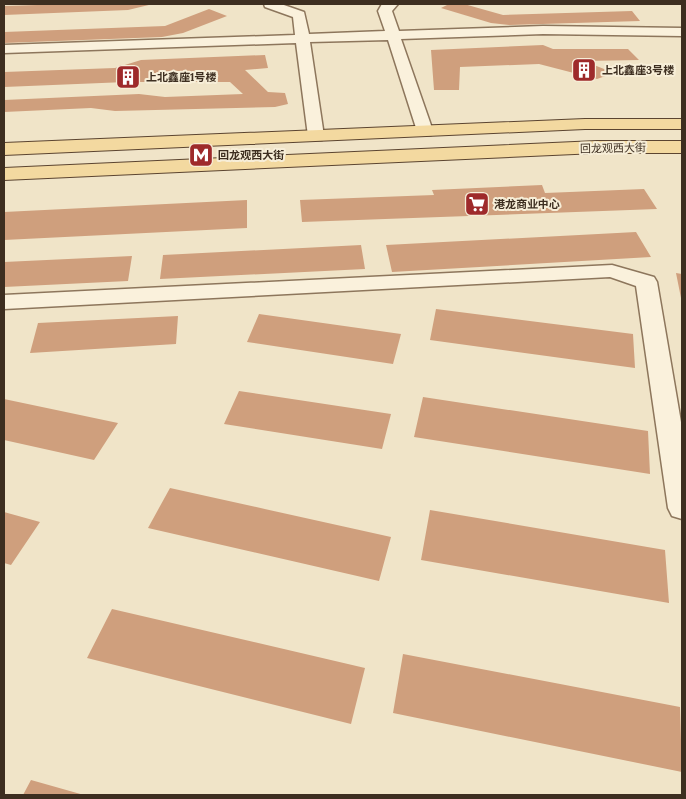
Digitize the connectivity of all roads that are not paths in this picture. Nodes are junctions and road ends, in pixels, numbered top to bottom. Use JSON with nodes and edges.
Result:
{"nodes":[{"id":1,"x":270,"y":4,"type":"edge"},
{"id":2,"x":392,"y":4,"type":"edge"},
{"id":3,"x":682,"y":32,"type":"edge"},
{"id":4,"x":393,"y":36,"type":"junction"},
{"id":5,"x":302,"y":39,"type":"junction"},
{"id":6,"x":4,"y":49,"type":"edge"},
{"id":7,"x":624,"y":124,"type":"junction"},
{"id":8,"x":682,"y":124,"type":"edge"},
{"id":9,"x":425,"y":131,"type":"junction"},
{"id":10,"x":316,"y":136,"type":"junction"},
{"id":11,"x":634,"y":147,"type":"junction"},
{"id":12,"x":682,"y":147,"type":"edge"},
{"id":13,"x":4,"y":149,"type":"edge"},
{"id":14,"x":4,"y":174,"type":"edge"},
{"id":15,"x":4,"y":302,"type":"edge"},
{"id":16,"x":682,"y":508,"type":"edge"}],
"edges":[{"from":1,"to":5,"type":"street"},
{"from":2,"to":4,"type":"street"},
{"from":3,"to":4,"type":"street"},
{"from":4,"to":5,"type":"street"},
{"from":4,"to":9,"type":"street"},
{"from":5,"to":6,"type":"street"},
{"from":5,"to":10,"type":"street"},
{"from":7,"to":8,"type":"main road","name":"回龙观西大街"},
{"from":7,"to":9,"type":"main road","name":"回龙观西大街"},
{"from":7,"to":11,"type":"main road"},
{"from":9,"to":10,"type":"main road","name":"回龙观西大街"},
{"from":10,"to":13,"type":"main road","name":"回龙观西大街"},
{"from":11,"to":12,"type":"main road","name":"回龙观西大街"},
{"from":11,"to":14,"type":"main road","name":"回龙观西大街"},
{"from":15,"to":16,"type":"street"}]}
